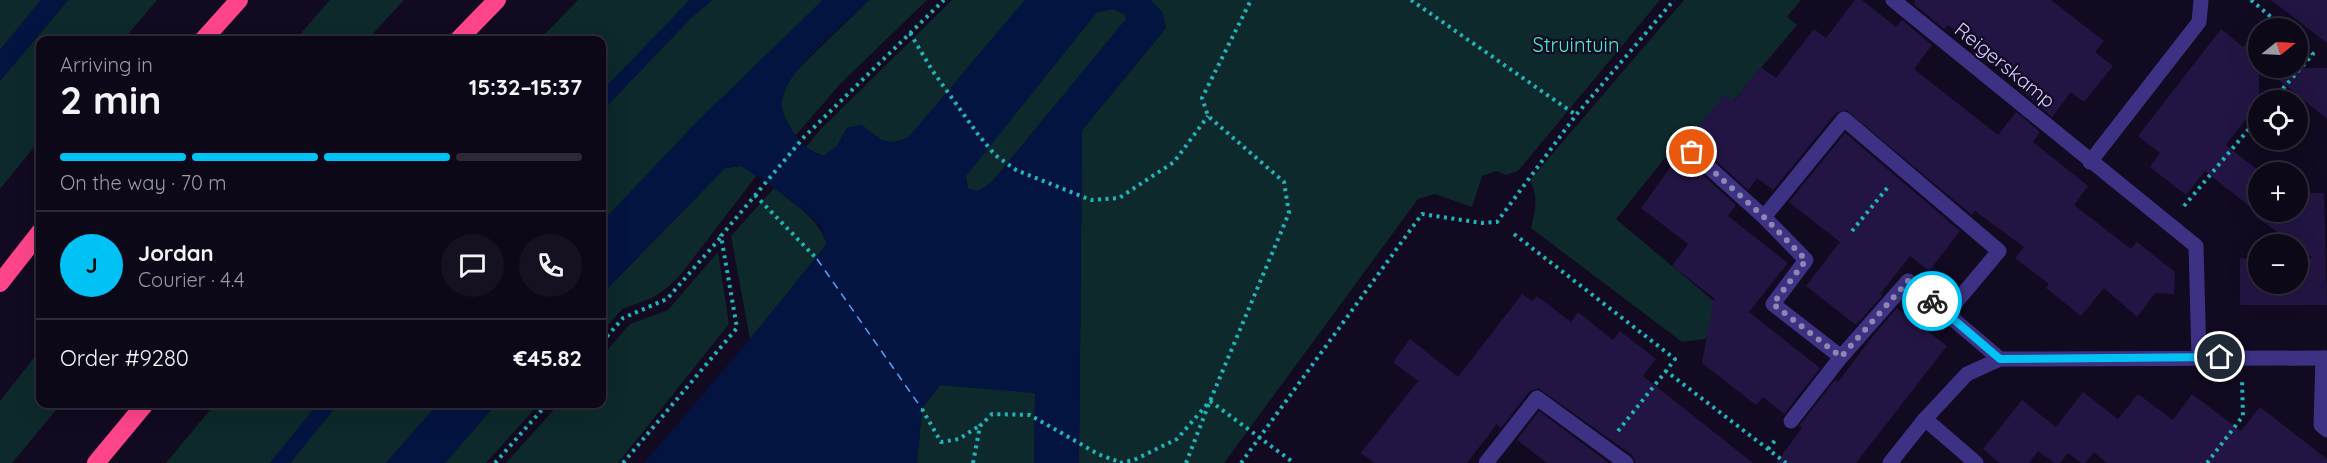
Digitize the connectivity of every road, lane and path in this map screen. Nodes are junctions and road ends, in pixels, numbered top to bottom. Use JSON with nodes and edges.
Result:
{"nodes":[{"id":1,"x":239,"y":0,"type":"edge"},
{"id":2,"x":497,"y":0,"type":"edge"},
{"id":3,"x":944,"y":0,"type":"edge"},
{"id":4,"x":1251,"y":0,"type":"edge"},
{"id":5,"x":1411,"y":0,"type":"edge"},
{"id":6,"x":1674,"y":0,"type":"edge"},
{"id":7,"x":1893,"y":0,"type":"edge"},
{"id":8,"x":2201,"y":0,"type":"edge"},
{"id":9,"x":2251,"y":0,"type":"edge"},
{"id":10,"x":2272,"y":18,"type":"edge"},
{"id":11,"x":910,"y":33,"type":"junction"},
{"id":12,"x":207,"y":36,"type":"edge"},
{"id":13,"x":462,"y":36,"type":"edge"},
{"id":14,"x":2292,"y":78,"type":"edge"},
{"id":15,"x":2282,"y":90,"type":"edge"},
{"id":16,"x":1576,"y":115,"type":"junction"},
{"id":17,"x":1208,"y":116,"type":"junction"},
{"id":18,"x":2248,"y":130,"type":"edge"},
{"id":19,"x":1692,"y":152,"type":"dead end"},
{"id":20,"x":2090,"y":162,"type":"junction"},
{"id":21,"x":1904,"y":168,"type":"junction"},
{"id":22,"x":755,"y":195,"type":"junction"},
{"id":23,"x":1764,"y":217,"type":"junction"},
{"id":24,"x":2168,"y":225,"type":"junction"},
{"id":25,"x":1852,"y":231,"type":"dead end"},
{"id":26,"x":1514,"y":234,"type":"dead end"},
{"id":27,"x":721,"y":236,"type":"junction"},
{"id":28,"x":36,"y":237,"type":"edge"},
{"id":29,"x":817,"y":259,"type":"dead end"},
{"id":30,"x":0,"y":283,"type":"edge"},
{"id":31,"x":1947,"y":313,"type":"junction"},
{"id":32,"x":606,"y":337,"type":"edge"},
{"id":33,"x":1841,"y":357,"type":"junction"},
{"id":34,"x":2199,"y":357,"type":"junction"},
{"id":35,"x":2241,"y":357,"type":"junction"},
{"id":36,"x":2325,"y":358,"type":"edge"},
{"id":37,"x":2000,"y":359,"type":"junction"},
{"id":38,"x":1666,"y":370,"type":"junction"},
{"id":39,"x":1210,"y":401,"type":"junction"},
{"id":40,"x":142,"y":408,"type":"edge"},
{"id":41,"x":543,"y":408,"type":"edge"},
{"id":42,"x":922,"y":409,"type":"dead end"},
{"id":43,"x":1925,"y":419,"type":"junction"},
{"id":44,"x":1791,"y":421,"type":"dead end"},
{"id":45,"x":980,"y":426,"type":"junction"},
{"id":46,"x":2327,"y":430,"type":"edge"},
{"id":47,"x":1260,"y":437,"type":"junction"},
{"id":48,"x":1604,"y":448,"type":"junction"},
{"id":49,"x":96,"y":463,"type":"edge"},
{"id":50,"x":495,"y":463,"type":"edge"},
{"id":51,"x":623,"y":463,"type":"edge"},
{"id":52,"x":973,"y":463,"type":"edge"},
{"id":53,"x":1119,"y":463,"type":"edge"},
{"id":54,"x":1186,"y":463,"type":"edge"},
{"id":55,"x":1242,"y":463,"type":"edge"},
{"id":56,"x":1294,"y":463,"type":"edge"},
{"id":57,"x":1486,"y":463,"type":"edge"},
{"id":58,"x":1626,"y":463,"type":"edge"},
{"id":59,"x":1786,"y":463,"type":"edge"},
{"id":60,"x":1890,"y":463,"type":"edge"},
{"id":61,"x":1976,"y":463,"type":"edge"},
{"id":62,"x":2207,"y":463,"type":"edge"}],
"edges":[{"from":1,"to":12,"type":"highway"},
{"from":2,"to":13,"type":"highway"},
{"from":3,"to":11,"type":"path"},
{"from":4,"to":17,"type":"path"},
{"from":5,"to":16,"type":"path"},
{"from":6,"to":16,"type":"path"},
{"from":7,"to":20,"type":"street","name":"Reigerskamp"},
{"from":8,"to":20,"type":"street"},
{"from":9,"to":10,"type":"path"},
{"from":11,"to":17,"type":"path"},
{"from":11,"to":22,"type":"path"},
{"from":14,"to":15,"type":"path"},
{"from":16,"to":47,"type":"path"},
{"from":17,"to":39,"type":"path"},
{"from":18,"to":24,"type":"path"},
{"from":19,"to":23,"type":"street"},
{"from":20,"to":24,"type":"street","name":"Reigerskamp"},
{"from":21,"to":23,"type":"street"},
{"from":21,"to":25,"type":"path"},
{"from":21,"to":31,"type":"street"},
{"from":22,"to":27,"type":"path"},
{"from":22,"to":29,"type":"path"},
{"from":23,"to":33,"type":"street"},
{"from":24,"to":34,"type":"street","name":"Reigerskamp"},
{"from":26,"to":38,"type":"path"},
{"from":27,"to":32,"type":"path"},
{"from":27,"to":51,"type":"path"},
{"from":28,"to":30,"type":"highway"},
{"from":31,"to":33,"type":"street"},
{"from":31,"to":37,"type":"street"},
{"from":33,"to":44,"type":"street"},
{"from":34,"to":35,"type":"street"},
{"from":34,"to":37,"type":"street"},
{"from":35,"to":36,"type":"street"},
{"from":35,"to":62,"type":"path"},
{"from":36,"to":46,"type":"street"},
{"from":37,"to":43,"type":"street"},
{"from":38,"to":48,"type":"path"},
{"from":38,"to":59,"type":"path"},
{"from":39,"to":47,"type":"path"},
{"from":39,"to":53,"type":"path"},
{"from":39,"to":54,"type":"path"},
{"from":40,"to":49,"type":"highway"},
{"from":41,"to":50,"type":"path"},
{"from":42,"to":45,"type":"path"},
{"from":43,"to":60,"type":"street"},
{"from":43,"to":61,"type":"street"},
{"from":45,"to":52,"type":"path"},
{"from":45,"to":53,"type":"path"},
{"from":47,"to":55,"type":"path"},
{"from":47,"to":56,"type":"path"},
{"from":48,"to":57,"type":"street"},
{"from":48,"to":58,"type":"street"}]}
